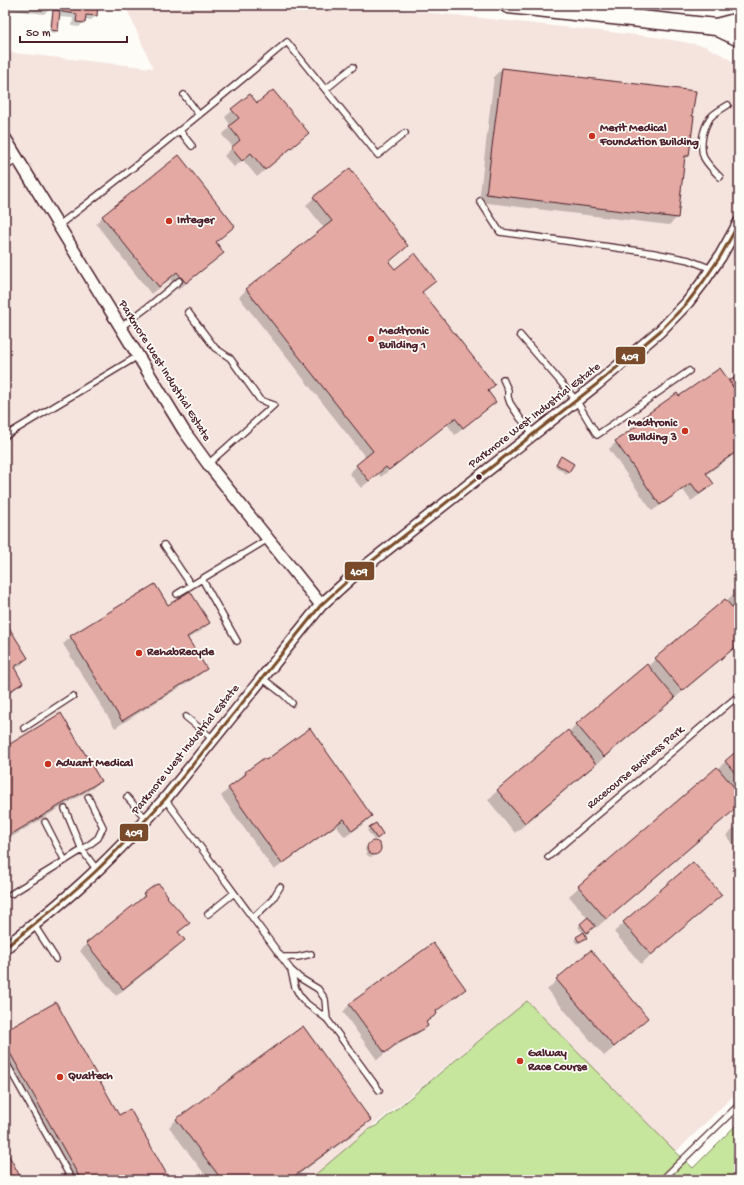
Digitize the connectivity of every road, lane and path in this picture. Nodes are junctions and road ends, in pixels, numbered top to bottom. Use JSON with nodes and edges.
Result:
{"nodes":[{"id":1,"x":508,"y":5,"type":"edge"},
{"id":2,"x":739,"y":21,"type":"edge"},
{"id":3,"x":716,"y":27,"type":"junction"},
{"id":4,"x":739,"y":38,"type":"edge"},
{"id":5,"x":353,"y":67,"type":"dead end"},
{"id":6,"x":326,"y":89,"type":"junction"},
{"id":7,"x":184,"y":95,"type":"dead end"},
{"id":8,"x":728,"y":106,"type":"dead end"},
{"id":9,"x":199,"y":115,"type":"junction"},
{"id":10,"x":180,"y":131,"type":"junction"},
{"id":11,"x":405,"y":133,"type":"dead end"},
{"id":12,"x":5,"y":138,"type":"edge"},
{"id":13,"x":192,"y":146,"type":"dead end"},
{"id":14,"x":18,"y":159,"type":"junction"},
{"id":15,"x":5,"y":167,"type":"edge"},
{"id":16,"x":720,"y":177,"type":"dead end"},
{"id":17,"x":480,"y":201,"type":"dead end"},
{"id":18,"x":59,"y":225,"type":"junction"},
{"id":19,"x":738,"y":228,"type":"edge"},
{"id":20,"x":713,"y":269,"type":"junction"},
{"id":21,"x":179,"y":281,"type":"dead end"},
{"id":22,"x":188,"y":312,"type":"dead end"},
{"id":23,"x":121,"y":327,"type":"junction"},
{"id":24,"x":520,"y":335,"type":"dead end"},
{"id":25,"x":139,"y":356,"type":"junction"},
{"id":26,"x":689,"y":371,"type":"dead end"},
{"id":27,"x":503,"y":379,"type":"dead end"},
{"id":28,"x":576,"y":400,"type":"junction"},
{"id":29,"x":533,"y":433,"type":"junction"},
{"id":30,"x":5,"y":436,"type":"edge"},
{"id":31,"x":208,"y":464,"type":"junction"},
{"id":32,"x":268,"y":539,"type":"junction"},
{"id":33,"x":164,"y":545,"type":"dead end"},
{"id":34,"x":202,"y":579,"type":"junction"},
{"id":35,"x":191,"y":585,"type":"junction"},
{"id":36,"x":177,"y":594,"type":"dead end"},
{"id":37,"x":321,"y":605,"type":"junction"},
{"id":38,"x":237,"y":641,"type":"dead end"},
{"id":39,"x":262,"y":678,"type":"junction"},
{"id":40,"x":739,"y":695,"type":"edge"},
{"id":41,"x":73,"y":696,"type":"dead end"},
{"id":42,"x":292,"y":703,"type":"dead end"},
{"id":43,"x":186,"y":717,"type":"dead end"},
{"id":44,"x":24,"y":728,"type":"dead end"},
{"id":45,"x":213,"y":739,"type":"junction"},
{"id":46,"x":88,"y":797,"type":"dead end"},
{"id":47,"x":127,"y":797,"type":"dead end"},
{"id":48,"x":165,"y":799,"type":"junction"},
{"id":49,"x":65,"y":809,"type":"dead end"},
{"id":50,"x":147,"y":820,"type":"junction"},
{"id":51,"x":45,"y":822,"type":"dead end"},
{"id":52,"x":82,"y":850,"type":"junction"},
{"id":53,"x":548,"y":857,"type":"dead end"},
{"id":54,"x":65,"y":860,"type":"junction"},
{"id":55,"x":98,"y":870,"type":"junction"},
{"id":56,"x":280,"y":887,"type":"dead end"},
{"id":57,"x":234,"y":893,"type":"junction"},
{"id":58,"x":11,"y":894,"type":"dead end"},
{"id":59,"x":208,"y":914,"type":"dead end"},
{"id":60,"x":253,"y":918,"type":"junction"},
{"id":61,"x":34,"y":925,"type":"junction"},
{"id":62,"x":5,"y":948,"type":"edge"},
{"id":63,"x":312,"y":954,"type":"dead end"},
{"id":64,"x":281,"y":957,"type":"junction"},
{"id":65,"x":56,"y":959,"type":"dead end"},
{"id":66,"x":291,"y":970,"type":"junction"},
{"id":67,"x":327,"y":1019,"type":"junction"},
{"id":68,"x":5,"y":1061,"type":"edge"},
{"id":69,"x":379,"y":1090,"type":"dead end"},
{"id":70,"x":739,"y":1105,"type":"edge"},
{"id":71,"x":72,"y":1180,"type":"edge"},
{"id":72,"x":662,"y":1180,"type":"edge"}],
"edges":[{"from":1,"to":3,"type":"street"},
{"from":2,"to":3,"type":"street"},
{"from":3,"to":4,"type":"street"},
{"from":5,"to":6,"type":"lane"},
{"from":6,"to":9,"type":"lane"},
{"from":6,"to":11,"type":"lane"},
{"from":7,"to":9,"type":"lane"},
{"from":8,"to":16,"type":"lane"},
{"from":9,"to":10,"type":"lane"},
{"from":10,"to":13,"type":"lane"},
{"from":10,"to":18,"type":"lane"},
{"from":12,"to":14,"type":"street","name":"Parkmore West Industrial Estate"},
{"from":14,"to":15,"type":"lane"},
{"from":14,"to":18,"type":"street","name":"Parkmore West Industrial Estate"},
{"from":17,"to":20,"type":"lane"},
{"from":18,"to":23,"type":"street","name":"Parkmore West Industrial Estate"},
{"from":19,"to":20,"type":"street","name":"Parkmore West Industrial Estate"},
{"from":20,"to":28,"type":"street","name":"Parkmore West Industrial Estate"},
{"from":21,"to":23,"type":"lane"},
{"from":22,"to":31,"type":"lane"},
{"from":23,"to":25,"type":"street","name":"Parkmore West Industrial Estate"},
{"from":24,"to":28,"type":"lane"},
{"from":25,"to":30,"type":"lane"},
{"from":25,"to":31,"type":"street","name":"Parkmore West Industrial Estate"},
{"from":26,"to":28,"type":"lane"},
{"from":27,"to":29,"type":"lane"},
{"from":28,"to":29,"type":"street","name":"Parkmore West Industrial Estate"},
{"from":29,"to":37,"type":"street","name":"Parkmore West Industrial Estate"},
{"from":31,"to":32,"type":"street","name":"Parkmore West Industrial Estate"},
{"from":32,"to":34,"type":"lane"},
{"from":32,"to":37,"type":"street","name":"Parkmore West Industrial Estate"},
{"from":33,"to":35,"type":"lane"},
{"from":34,"to":35,"type":"lane"},
{"from":34,"to":38,"type":"lane"},
{"from":35,"to":36,"type":"lane"},
{"from":37,"to":39,"type":"street","name":"Parkmore West Industrial Estate"},
{"from":39,"to":42,"type":"lane"},
{"from":39,"to":45,"type":"street","name":"Parkmore West Industrial Estate"},
{"from":40,"to":53,"type":"lane","name":"Racecourse Business Park"},
{"from":41,"to":44,"type":"lane"},
{"from":43,"to":45,"type":"lane"},
{"from":45,"to":48,"type":"street","name":"Parkmore West Industrial Estate"},
{"from":46,"to":52,"type":"lane"},
{"from":47,"to":50,"type":"lane"},
{"from":48,"to":50,"type":"street","name":"Parkmore West Industrial Estate"},
{"from":48,"to":57,"type":"lane"},
{"from":49,"to":52,"type":"lane"},
{"from":50,"to":55,"type":"street","name":"Parkmore West Industrial Estate"},
{"from":51,"to":54,"type":"lane"},
{"from":52,"to":54,"type":"lane"},
{"from":52,"to":55,"type":"lane"},
{"from":54,"to":58,"type":"lane"},
{"from":55,"to":61,"type":"street","name":"Parkmore West Industrial Estate"},
{"from":56,"to":60,"type":"lane"},
{"from":57,"to":59,"type":"lane"},
{"from":57,"to":60,"type":"lane"},
{"from":60,"to":64,"type":"lane"},
{"from":61,"to":62,"type":"street","name":"Parkmore West Industrial Estate"},
{"from":61,"to":65,"type":"lane"},
{"from":63,"to":64,"type":"lane"},
{"from":64,"to":66,"type":"lane"},
{"from":66,"to":67,"type":"lane"},
{"from":66,"to":67,"type":"lane"},
{"from":67,"to":69,"type":"lane"},
{"from":68,"to":71,"type":"lane"},
{"from":70,"to":72,"type":"lane"}]}
